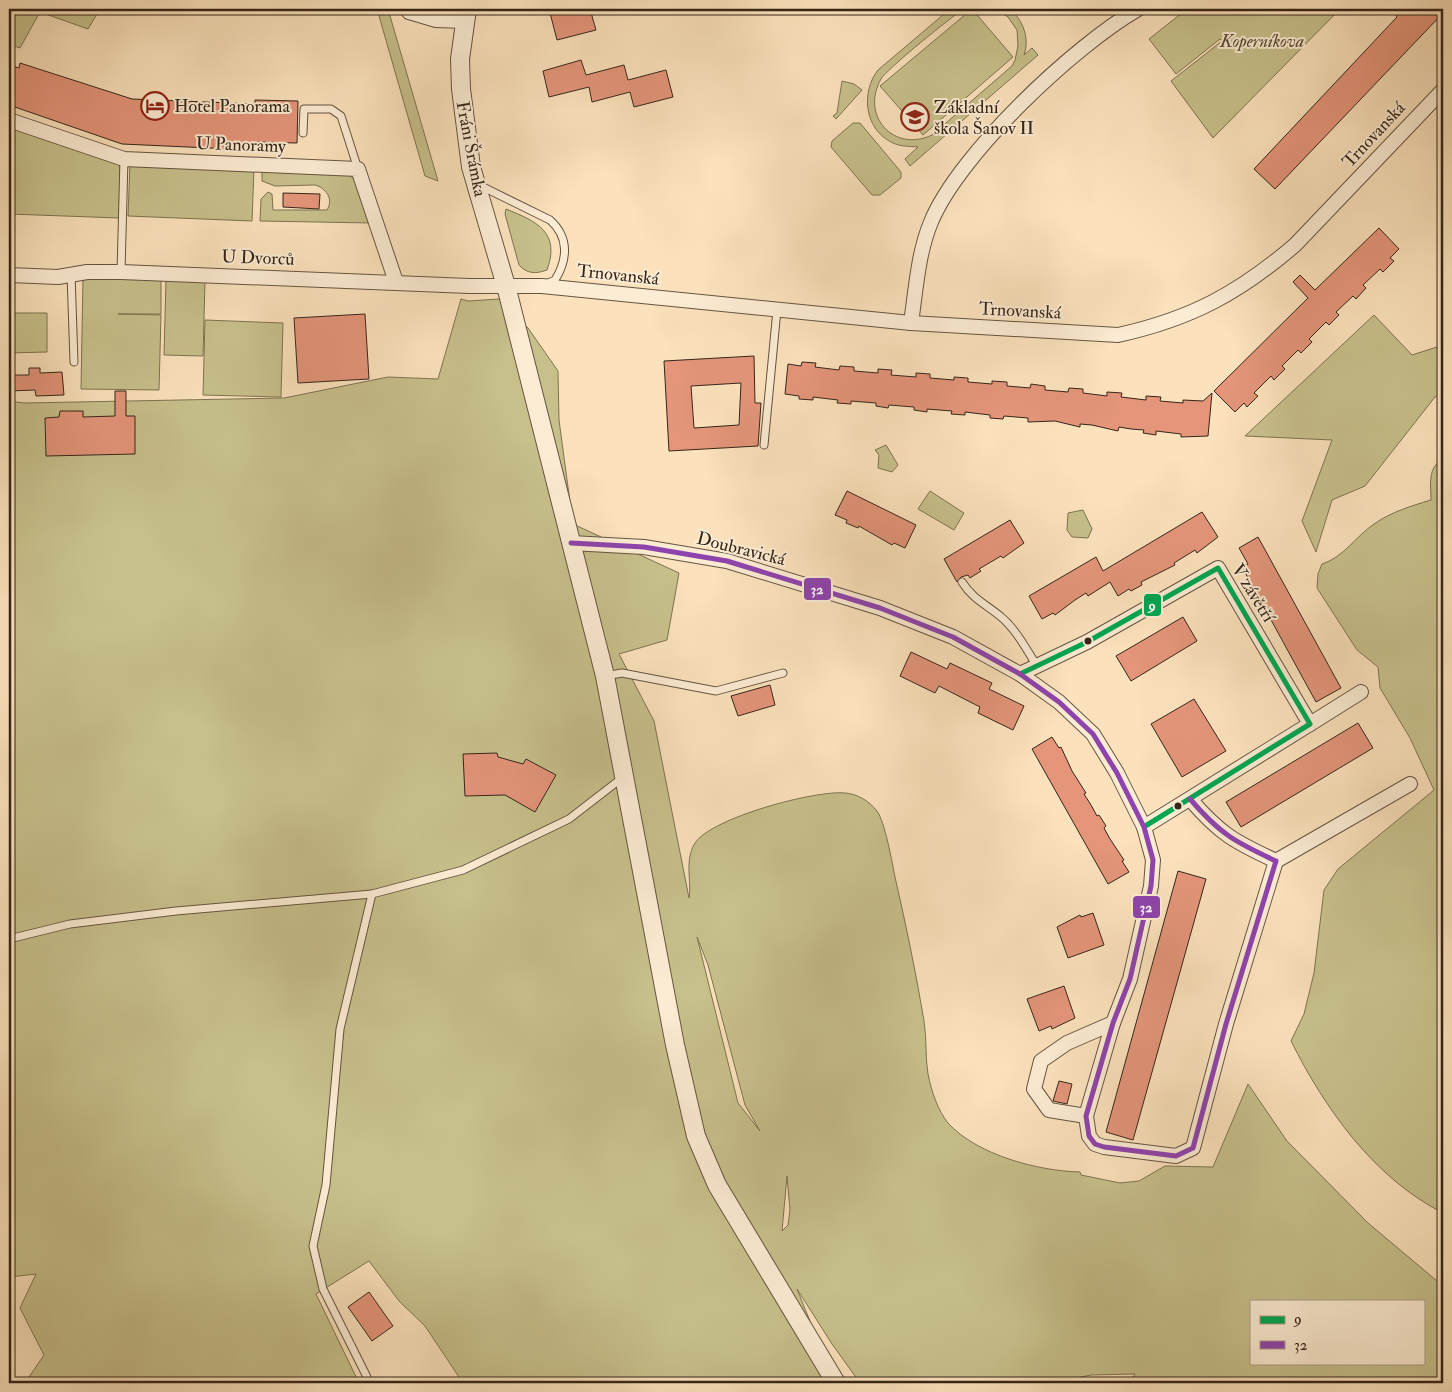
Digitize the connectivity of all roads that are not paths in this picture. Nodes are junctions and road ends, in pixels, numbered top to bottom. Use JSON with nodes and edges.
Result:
{"nodes":[{"id":1,"x":407,"y":9,"type":"edge"},
{"id":2,"x":1138,"y":9,"type":"edge"},
{"id":3,"x":466,"y":15,"type":"edge"},
{"id":4,"x":1443,"y":90,"type":"edge"},
{"id":5,"x":9,"y":120,"type":"edge"},
{"id":6,"x":303,"y":133,"type":"dead end"},
{"id":7,"x":124,"y":159,"type":"junction"},
{"id":8,"x":471,"y":167,"type":"junction"},
{"id":9,"x":358,"y":169,"type":"junction"},
{"id":10,"x":121,"y":272,"type":"junction"},
{"id":11,"x":71,"y":274,"type":"junction"},
{"id":12,"x":9,"y":275,"type":"edge"},
{"id":13,"x":396,"y":282,"type":"junction"},
{"id":14,"x":506,"y":286,"type":"junction"},
{"id":15,"x":542,"y":286,"type":"junction"},
{"id":16,"x":776,"y":310,"type":"junction"},
{"id":17,"x":911,"y":323,"type":"junction"},
{"id":18,"x":74,"y":362,"type":"dead end"},
{"id":19,"x":764,"y":445,"type":"dead end"},
{"id":20,"x":571,"y":543,"type":"junction"},
{"id":21,"x":962,"y":582,"type":"dead end"},
{"id":22,"x":1037,"y":666,"type":"junction"},
{"id":23,"x":783,"y":673,"type":"dead end"},
{"id":24,"x":1020,"y":674,"type":"junction"},
{"id":25,"x":605,"y":676,"type":"junction"},
{"id":26,"x":1361,"y":692,"type":"dead end"},
{"id":27,"x":1310,"y":724,"type":"junction"},
{"id":28,"x":625,"y":776,"type":"junction"},
{"id":29,"x":1410,"y":784,"type":"dead end"},
{"id":30,"x":1190,"y":799,"type":"junction"},
{"id":31,"x":1144,"y":827,"type":"junction"},
{"id":32,"x":1276,"y":862,"type":"junction"},
{"id":33,"x":372,"y":894,"type":"junction"},
{"id":34,"x":9,"y":939,"type":"edge"},
{"id":35,"x":1112,"y":1023,"type":"junction"},
{"id":36,"x":1086,"y":1116,"type":"junction"},
{"id":37,"x":370,"y":1383,"type":"edge"},
{"id":38,"x":836,"y":1383,"type":"edge"}],
"edges":[{"from":1,"to":3,"type":"street"},
{"from":2,"to":17,"type":"street"},
{"from":3,"to":8,"type":"street","name":"Fráni Šrámka"},
{"from":4,"to":17,"type":"street","name":"Trnovanská"},
{"from":5,"to":7,"type":"street","name":"U Panoramy"},
{"from":6,"to":9,"type":"lane"},
{"from":7,"to":9,"type":"street","name":"U Panoramy"},
{"from":7,"to":10,"type":"lane"},
{"from":8,"to":14,"type":"street","name":"Fráni Šrámka"},
{"from":8,"to":15,"type":"lane"},
{"from":9,"to":13,"type":"street"},
{"from":10,"to":11,"type":"street","name":"U Dvorců"},
{"from":10,"to":13,"type":"street","name":"U Dvorců"},
{"from":11,"to":12,"type":"street","name":"U Dvorců"},
{"from":11,"to":18,"type":"lane"},
{"from":13,"to":14,"type":"street","name":"U Dvorců"},
{"from":14,"to":15,"type":"street","name":"Trnovanská"},
{"from":14,"to":20,"type":"street","name":"Fráni Šrámka"},
{"from":15,"to":16,"type":"street","name":"Trnovanská"},
{"from":16,"to":17,"type":"street","name":"Trnovanská"},
{"from":16,"to":19,"type":"lane"},
{"from":20,"to":24,"type":"street","name":"Doubravická"},
{"from":20,"to":25,"type":"street","name":"Fráni Šrámka"},
{"from":21,"to":22,"type":"lane"},
{"from":22,"to":24,"type":"street","name":"V závětří"},
{"from":22,"to":27,"type":"street","name":"V závětří"},
{"from":23,"to":25,"type":"lane"},
{"from":24,"to":31,"type":"street","name":"Doubravická"},
{"from":25,"to":28,"type":"street","name":"Fráni Šrámka"},
{"from":26,"to":27,"type":"street"},
{"from":27,"to":30,"type":"street"},
{"from":28,"to":33,"type":"lane"},
{"from":28,"to":38,"type":"street","name":"Fráni Šrámka"},
{"from":29,"to":32,"type":"street"},
{"from":30,"to":31,"type":"street"},
{"from":30,"to":32,"type":"street"},
{"from":31,"to":35,"type":"street","name":"Doubravická"},
{"from":32,"to":36,"type":"street"},
{"from":33,"to":34,"type":"lane"},
{"from":33,"to":37,"type":"lane"},
{"from":35,"to":36,"type":"street","name":"Doubravická"},
{"from":35,"to":36,"type":"street"}]}
